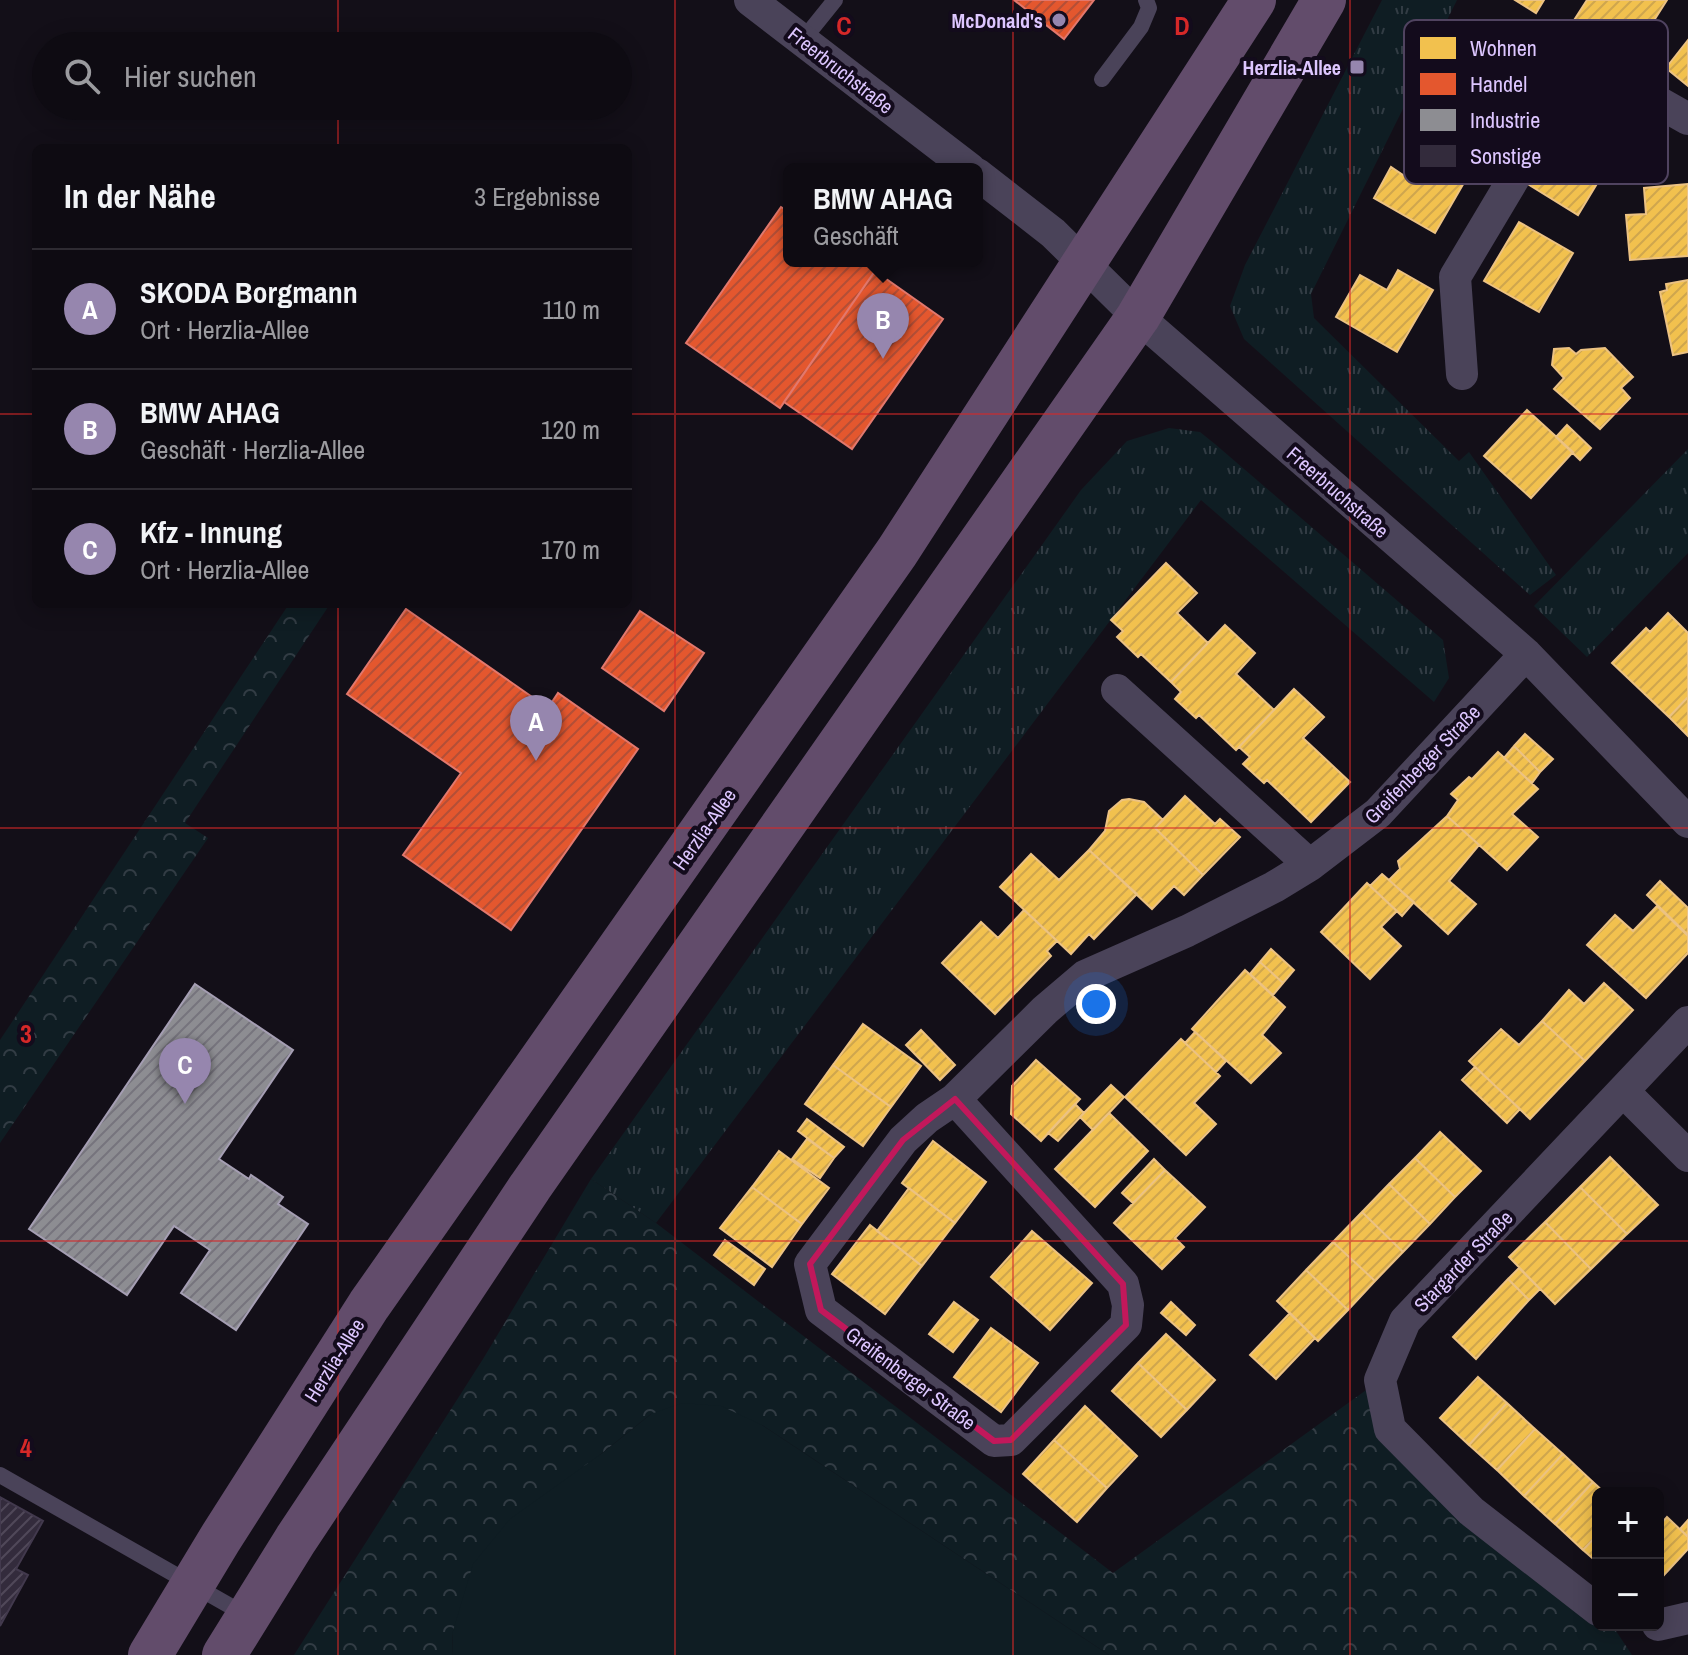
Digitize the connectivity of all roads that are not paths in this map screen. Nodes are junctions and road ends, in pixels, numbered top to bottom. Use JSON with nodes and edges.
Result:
{"nodes":[{"id":1,"x":750,"y":0,"type":"edge"},
{"id":2,"x":835,"y":0,"type":"edge"},
{"id":3,"x":1146,"y":0,"type":"edge"},
{"id":4,"x":1254,"y":0,"type":"edge"},
{"id":5,"x":1324,"y":0,"type":"edge"},
{"id":6,"x":802,"y":41,"type":"junction"},
{"id":7,"x":1102,"y":79,"type":"dead end"},
{"id":8,"x":1668,"y":108,"type":"edge"},
{"id":9,"x":1688,"y":119,"type":"edge"},
{"id":10,"x":962,"y":163,"type":"edge"},
{"id":11,"x":983,"y":179,"type":"edge"},
{"id":12,"x":1510,"y":184,"type":"edge"},
{"id":13,"x":1083,"y":264,"type":"junction"},
{"id":14,"x":1138,"y":317,"type":"junction"},
{"id":15,"x":1462,"y":374,"type":"dead end"},
{"id":16,"x":1526,"y":654,"type":"junction"},
{"id":17,"x":1117,"y":690,"type":"dead end"},
{"id":18,"x":1688,"y":822,"type":"edge"},
{"id":19,"x":1310,"y":865,"type":"junction"},
{"id":20,"x":1688,"y":1022,"type":"edge"},
{"id":21,"x":1624,"y":1092,"type":"junction"},
{"id":22,"x":955,"y":1099,"type":"junction"},
{"id":23,"x":1688,"y":1156,"type":"edge"},
{"id":24,"x":0,"y":1475,"type":"edge"},
{"id":25,"x":193,"y":1583,"type":"junction"},
{"id":26,"x":1592,"y":1605,"type":"edge"},
{"id":27,"x":247,"y":1615,"type":"junction"},
{"id":28,"x":1688,"y":1618,"type":"edge"},
{"id":29,"x":1664,"y":1623,"type":"edge"},
{"id":30,"x":150,"y":1655,"type":"edge"},
{"id":31,"x":224,"y":1655,"type":"edge"}],
"edges":[{"from":1,"to":6,"type":"street","name":"Freerbruchstraße"},
{"from":2,"to":6,"type":"lane"},
{"from":3,"to":7,"type":"lane"},
{"from":4,"to":13,"type":"main road","name":"Herzlia-Allee"},
{"from":5,"to":14,"type":"main road"},
{"from":6,"to":10,"type":"street","name":"Freerbruchstraße"},
{"from":8,"to":9,"type":"street"},
{"from":11,"to":13,"type":"street","name":"Freerbruchstraße"},
{"from":12,"to":15,"type":"street"},
{"from":13,"to":14,"type":"street","name":"Freerbruchstraße"},
{"from":13,"to":25,"type":"main road","name":"Herzlia-Allee"},
{"from":14,"to":16,"type":"street","name":"Freerbruchstraße"},
{"from":14,"to":27,"type":"main road"},
{"from":16,"to":18,"type":"street","name":"Freerbruchstraße"},
{"from":16,"to":19,"type":"street","name":"Greifenberger Straße"},
{"from":17,"to":19,"type":"street"},
{"from":19,"to":22,"type":"street","name":"Greifenberger Straße"},
{"from":20,"to":21,"type":"street","name":"Stargarder Straße"},
{"from":21,"to":23,"type":"street"},
{"from":21,"to":26,"type":"street","name":"Stargarder Straße"},
{"from":22,"to":22,"type":"street","name":"Greifenberger Straße"},
{"from":24,"to":25,"type":"lane"},
{"from":25,"to":27,"type":"lane"},
{"from":25,"to":30,"type":"main road","name":"Herzlia-Allee"},
{"from":27,"to":31,"type":"main road"},
{"from":28,"to":29,"type":"street"}]}
